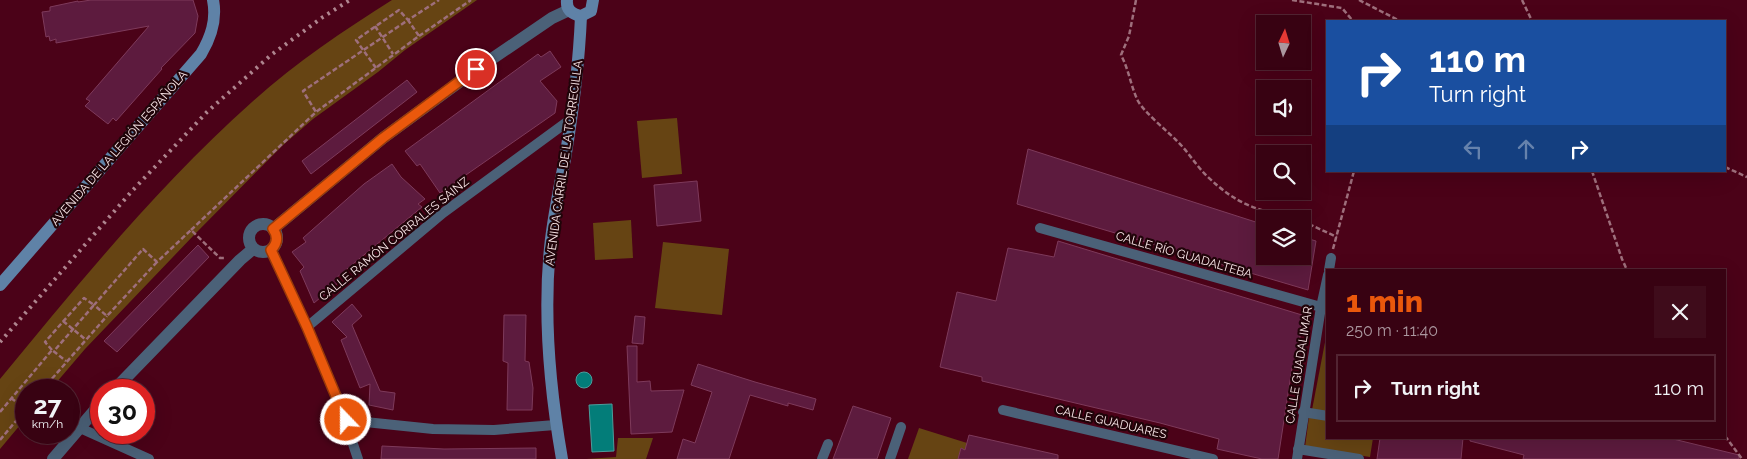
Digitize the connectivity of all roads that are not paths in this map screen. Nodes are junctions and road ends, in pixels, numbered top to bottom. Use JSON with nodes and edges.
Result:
{"nodes":[{"id":1,"x":213,"y":0,"type":"edge"},
{"id":2,"x":593,"y":0,"type":"edge"},
{"id":3,"x":568,"y":5,"type":"edge"},
{"id":4,"x":581,"y":16,"type":"junction"},
{"id":5,"x":570,"y":119,"type":"junction"},
{"id":6,"x":1040,"y":228,"type":"dead end"},
{"id":7,"x":273,"y":229,"type":"junction"},
{"id":8,"x":253,"y":249,"type":"junction"},
{"id":9,"x":271,"y":250,"type":"junction"},
{"id":10,"x":1331,"y":258,"type":"road end"},
{"id":11,"x":1328,"y":269,"type":"edge"},
{"id":12,"x":1326,"y":284,"type":"edge"},
{"id":13,"x":0,"y":285,"type":"edge"},
{"id":14,"x":1321,"y":307,"type":"junction"},
{"id":15,"x":307,"y":327,"type":"junction"},
{"id":16,"x":125,"y":379,"type":"edge"},
{"id":17,"x":1003,"y":410,"type":"dead end"},
{"id":18,"x":1303,"y":412,"type":"junction"},
{"id":19,"x":90,"y":416,"type":"edge"},
{"id":20,"x":1326,"y":416,"type":"edge"},
{"id":21,"x":346,"y":420,"type":"junction"},
{"id":22,"x":555,"y":425,"type":"junction"},
{"id":23,"x":901,"y":427,"type":"dead end"},
{"id":24,"x":80,"y":428,"type":"joint"},
{"id":25,"x":66,"y":444,"type":"edge"},
{"id":26,"x":828,"y":444,"type":"dead end"},
{"id":27,"x":1298,"y":454,"type":"edge"},
{"id":28,"x":53,"y":459,"type":"edge"},
{"id":29,"x":149,"y":459,"type":"edge"},
{"id":30,"x":358,"y":459,"type":"edge"},
{"id":31,"x":562,"y":459,"type":"edge"},
{"id":32,"x":822,"y":459,"type":"edge"},
{"id":33,"x":890,"y":459,"type":"edge"},
{"id":34,"x":1213,"y":459,"type":"edge"},
{"id":35,"x":1359,"y":459,"type":"edge"}],
"edges":[{"from":1,"to":13,"type":"main road","name":"AVENIDA DE LA LEGIÓN ESPAÑOLA"},
{"from":2,"to":4,"type":"main road"},
{"from":3,"to":4,"type":"main road"},
{"from":3,"to":7,"type":"street"},
{"from":4,"to":5,"type":"main road","name":"AVENIDA CARRIL DE LA TORRECILLA"},
{"from":5,"to":15,"type":"street","name":"CALLE RAMÓN CORRALES SÁINZ"},
{"from":5,"to":22,"type":"main road","name":"AVENIDA CARRIL DE LA TORRECILLA"},
{"from":6,"to":14,"type":"street","name":"CALLE RÍO GUADALTEBA"},
{"from":7,"to":8,"type":"street"},
{"from":7,"to":9,"type":"street"},
{"from":8,"to":9,"type":"street"},
{"from":8,"to":16,"type":"street"},
{"from":9,"to":15,"type":"street"},
{"from":10,"to":11,"type":"street"},
{"from":12,"to":14,"type":"street","name":"CALLE GUADALIMAR"},
{"from":14,"to":18,"type":"street","name":"CALLE GUADALIMAR"},
{"from":15,"to":21,"type":"street"},
{"from":17,"to":34,"type":"street","name":"CALLE GUADUARES"},
{"from":18,"to":20,"type":"street"},
{"from":18,"to":27,"type":"street","name":"CALLE GUADALIMAR"},
{"from":19,"to":24,"type":"street"},
{"from":21,"to":22,"type":"street"},
{"from":21,"to":30,"type":"street"},
{"from":22,"to":31,"type":"main road","name":"AVENIDA CARRIL DE LA TORRECILLA"},
{"from":23,"to":33,"type":"street"},
{"from":24,"to":29,"type":"street"},
{"from":25,"to":28,"type":"street"},
{"from":26,"to":32,"type":"street"},
{"from":27,"to":35,"type":"street"}]}
